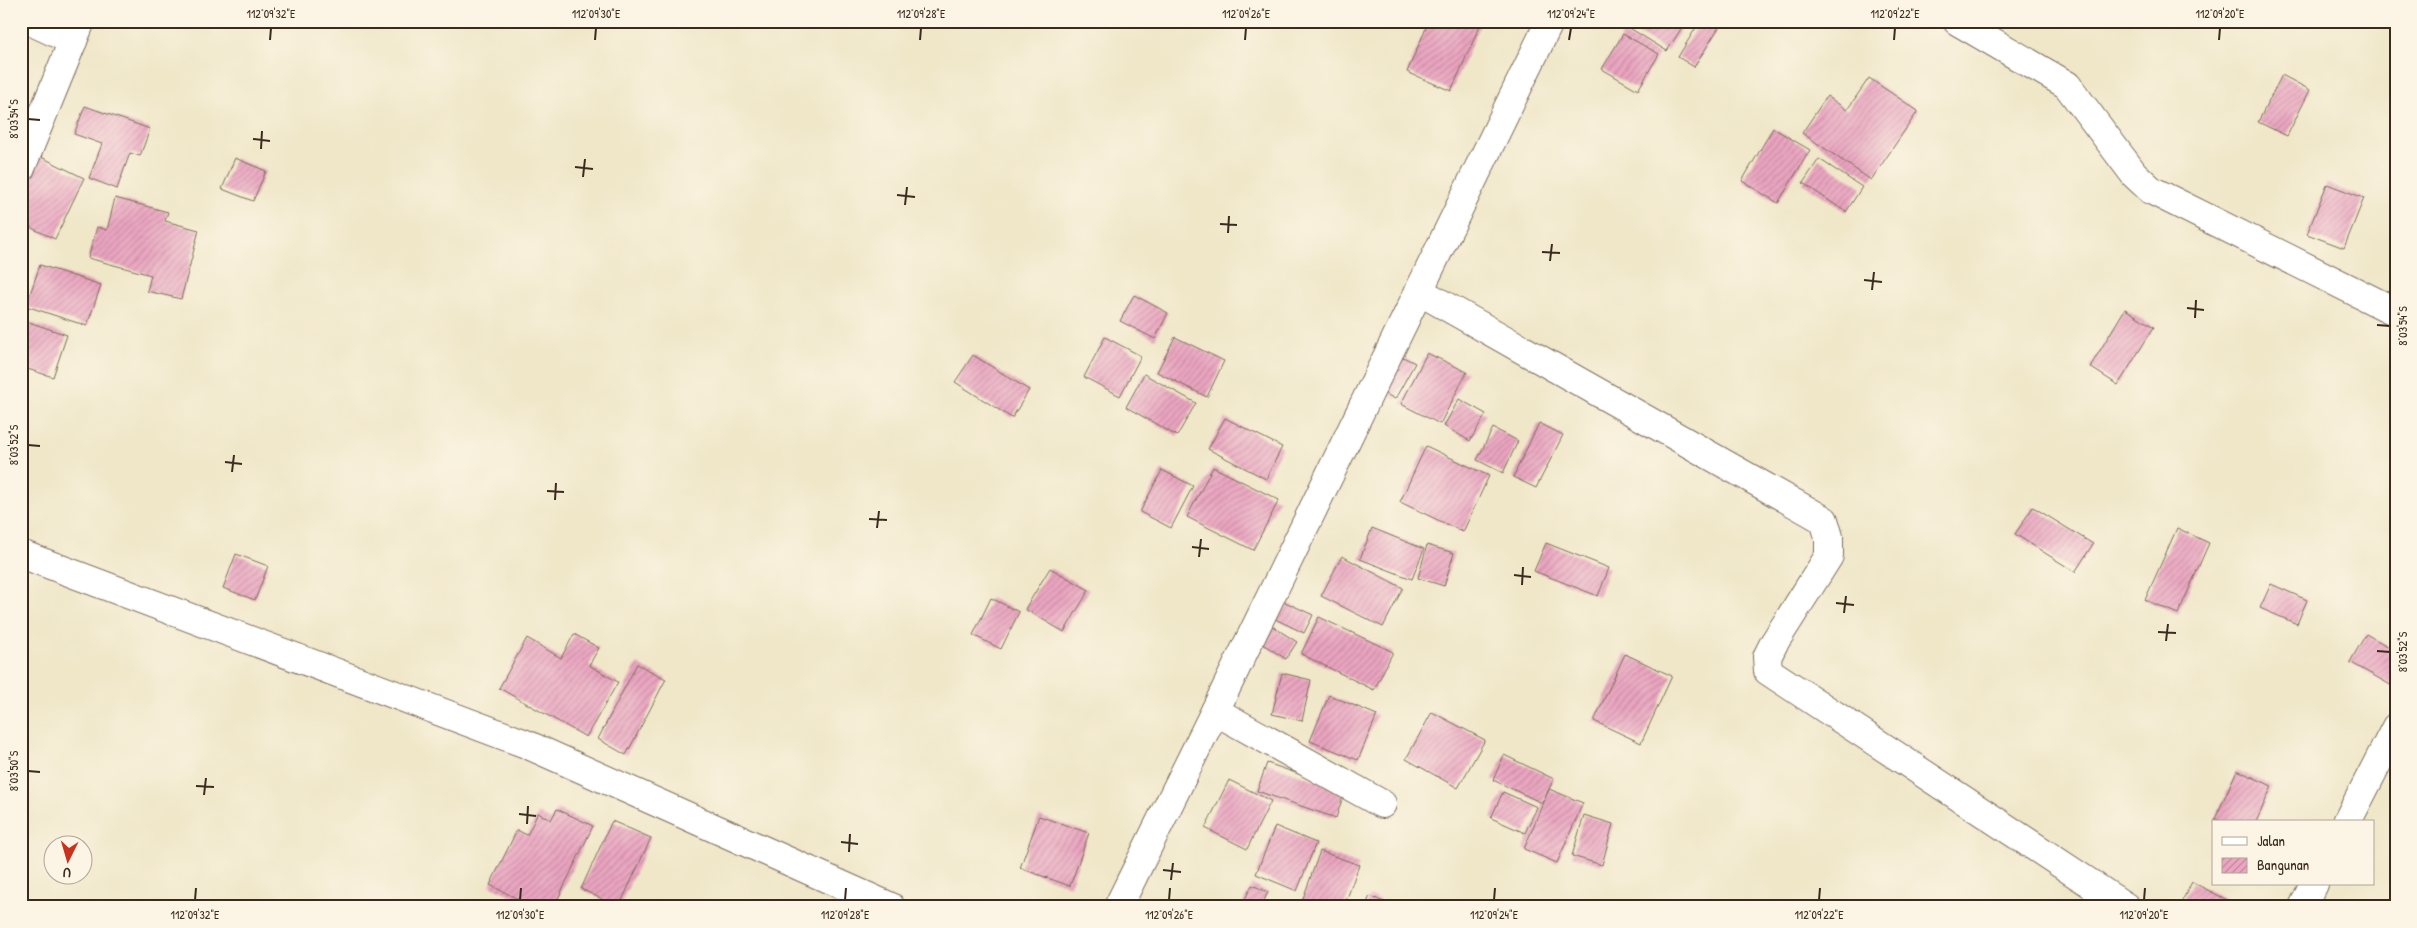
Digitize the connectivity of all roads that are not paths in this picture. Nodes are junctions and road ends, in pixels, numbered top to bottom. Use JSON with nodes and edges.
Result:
{"nodes":[{"id":1,"x":30,"y":21,"type":"edge"},
{"id":2,"x":1550,"y":21,"type":"edge"},
{"id":3,"x":1957,"y":21,"type":"edge"},
{"id":4,"x":77,"y":31,"type":"edge"},
{"id":5,"x":21,"y":168,"type":"edge"},
{"id":6,"x":1419,"y":292,"type":"junction"},
{"id":7,"x":2396,"y":312,"type":"edge"},
{"id":8,"x":21,"y":554,"type":"edge"},
{"id":9,"x":1215,"y":711,"type":"junction"},
{"id":10,"x":2396,"y":727,"type":"edge"},
{"id":11,"x":1382,"y":804,"type":"dead end"},
{"id":12,"x":2347,"y":820,"type":"edge"},
{"id":13,"x":2313,"y":886,"type":"edge"},
{"id":14,"x":891,"y":907,"type":"edge"},
{"id":15,"x":1118,"y":907,"type":"edge"},
{"id":16,"x":2126,"y":907,"type":"edge"},
{"id":17,"x":2302,"y":907,"type":"edge"}],
"edges":[{"from":1,"to":4,"type":"street"},
{"from":2,"to":6,"type":"street"},
{"from":3,"to":7,"type":"street"},
{"from":4,"to":5,"type":"street"},
{"from":6,"to":9,"type":"street"},
{"from":6,"to":16,"type":"street"},
{"from":8,"to":14,"type":"street"},
{"from":9,"to":11,"type":"street"},
{"from":9,"to":15,"type":"street"},
{"from":10,"to":12,"type":"street"},
{"from":13,"to":17,"type":"street"}]}
